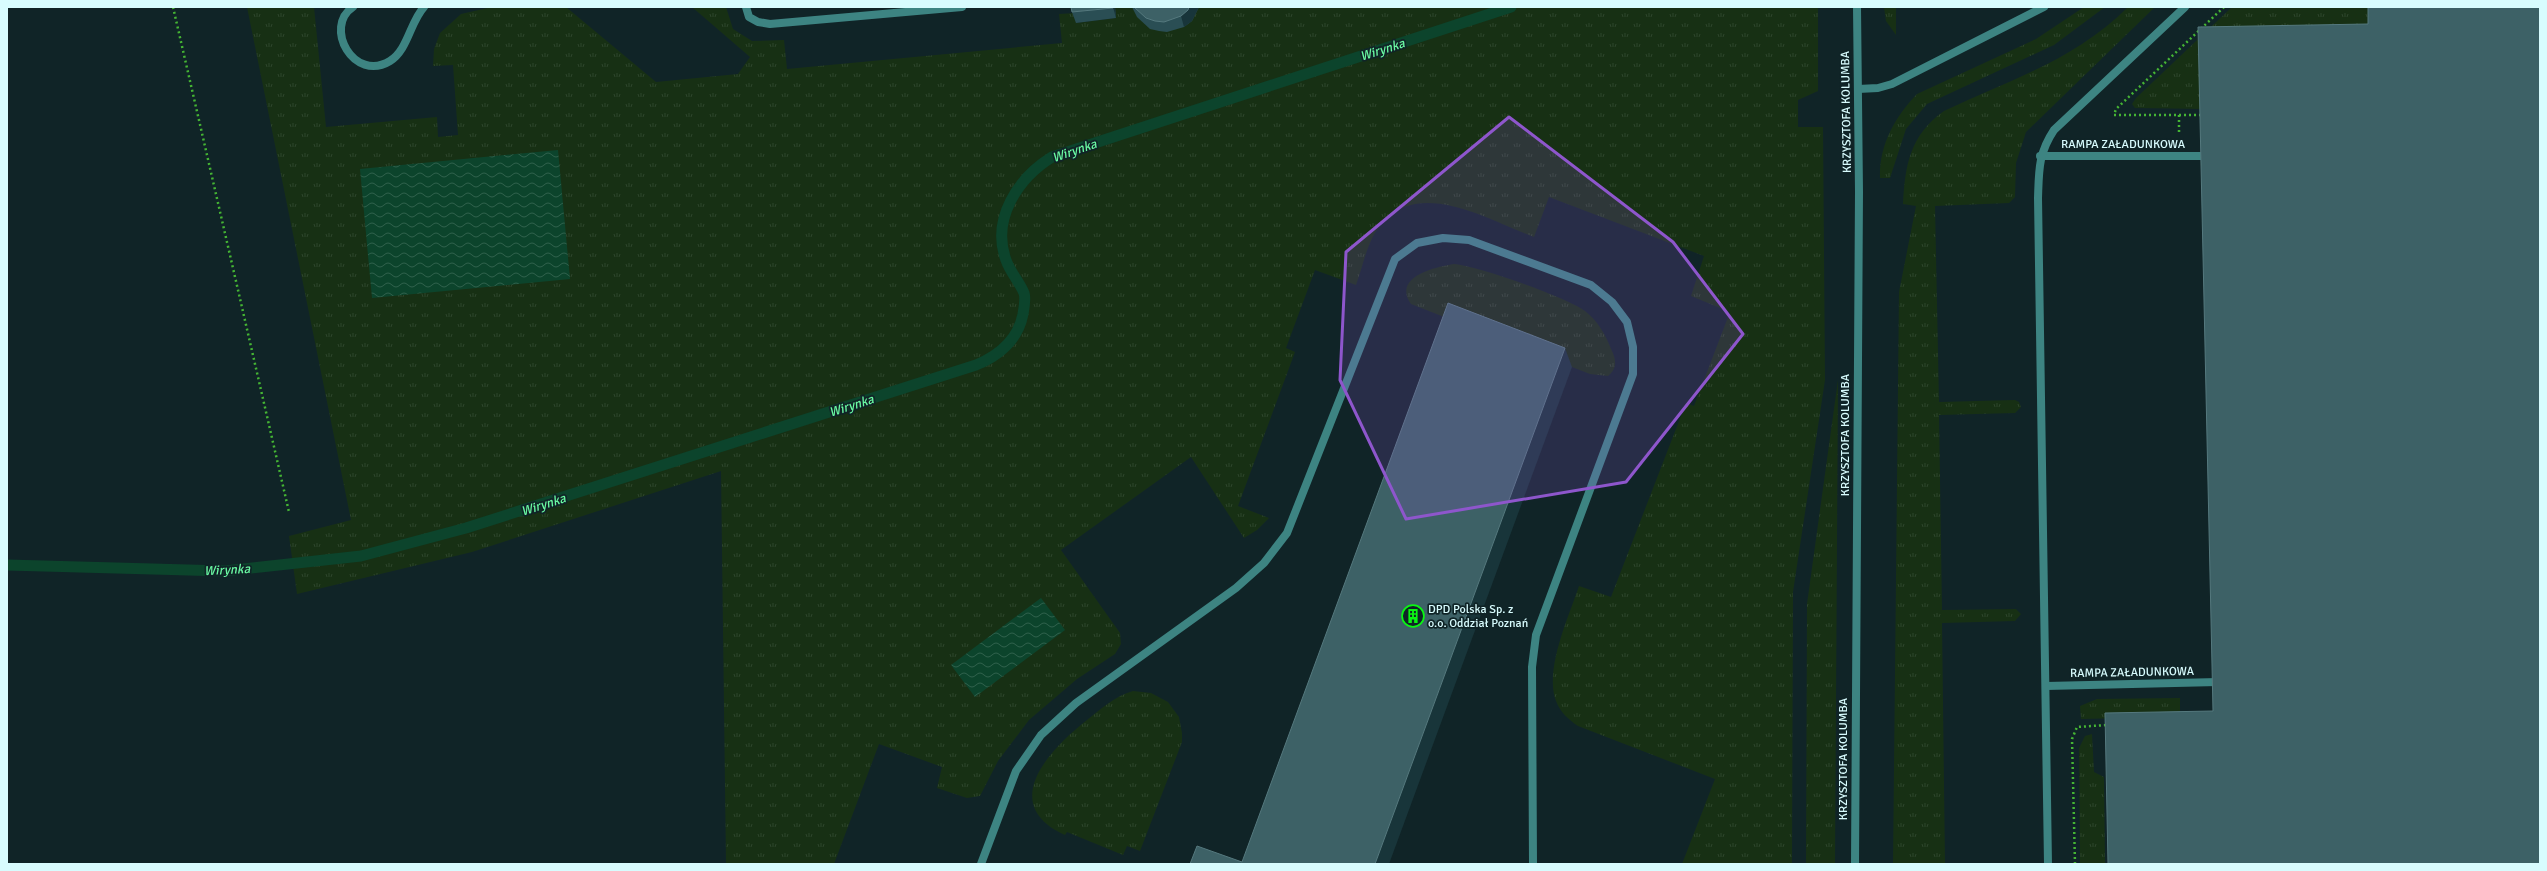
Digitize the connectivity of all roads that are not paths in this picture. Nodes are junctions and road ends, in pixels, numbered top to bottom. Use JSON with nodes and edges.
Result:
{"nodes":[{"id":1,"x":353,"y":7,"type":"edge"},
{"id":2,"x":424,"y":7,"type":"edge"},
{"id":3,"x":746,"y":7,"type":"edge"},
{"id":4,"x":962,"y":7,"type":"edge"},
{"id":5,"x":1857,"y":7,"type":"edge"},
{"id":6,"x":2044,"y":7,"type":"edge"},
{"id":7,"x":2185,"y":7,"type":"edge"},
{"id":8,"x":1858,"y":89,"type":"junction"},
{"id":9,"x":2040,"y":156,"type":"junction"},
{"id":10,"x":2206,"y":156,"type":"edge"},
{"id":11,"x":2218,"y":682,"type":"edge"},
{"id":12,"x":2046,"y":686,"type":"junction"},
{"id":13,"x":981,"y":864,"type":"edge"},
{"id":14,"x":1532,"y":864,"type":"edge"},
{"id":15,"x":1855,"y":864,"type":"edge"},
{"id":16,"x":2048,"y":864,"type":"edge"}],
"edges":[{"from":1,"to":2,"type":"street"},
{"from":3,"to":4,"type":"street"},
{"from":5,"to":8,"type":"street","name":"KRZYSZTOFA KOLUMBA"},
{"from":6,"to":8,"type":"street"},
{"from":7,"to":9,"type":"street"},
{"from":8,"to":15,"type":"street","name":"KRZYSZTOFA KOLUMBA"},
{"from":9,"to":10,"type":"street","name":"RAMPA ZAŁADUNKOWA"},
{"from":9,"to":12,"type":"street"},
{"from":11,"to":12,"type":"street","name":"RAMPA ZAŁADUNKOWA"},
{"from":12,"to":16,"type":"street"},
{"from":13,"to":14,"type":"street"}]}
